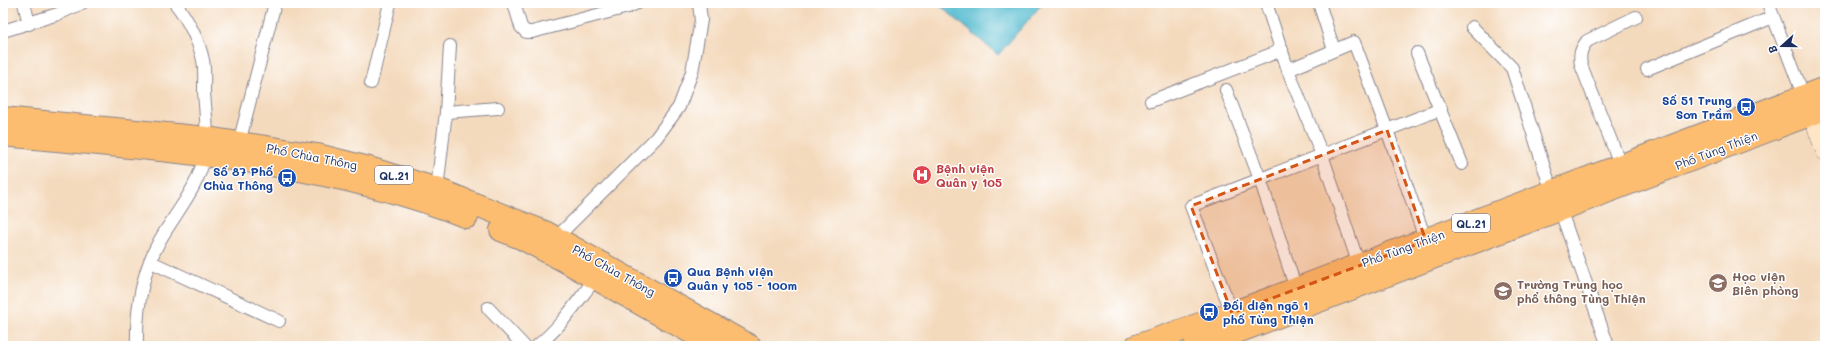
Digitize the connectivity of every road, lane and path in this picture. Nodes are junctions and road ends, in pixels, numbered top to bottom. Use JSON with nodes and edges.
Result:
{"nodes":[{"id":1,"x":24,"y":3,"type":"edge"},
{"id":2,"x":82,"y":3,"type":"edge"},
{"id":3,"x":175,"y":3,"type":"edge"},
{"id":4,"x":275,"y":3,"type":"edge"},
{"id":5,"x":390,"y":3,"type":"edge"},
{"id":6,"x":514,"y":3,"type":"edge"},
{"id":7,"x":637,"y":3,"type":"edge"},
{"id":8,"x":699,"y":3,"type":"edge"},
{"id":9,"x":1266,"y":3,"type":"edge"},
{"id":10,"x":1319,"y":3,"type":"edge"},
{"id":11,"x":1768,"y":3,"type":"edge"},
{"id":12,"x":1636,"y":17,"type":"dead end"},
{"id":13,"x":1773,"y":17,"type":"junction"},
{"id":14,"x":29,"y":24,"type":"junction"},
{"id":15,"x":1472,"y":27,"type":"dead end"},
{"id":16,"x":3,"y":31,"type":"edge"},
{"id":17,"x":450,"y":46,"type":"dead end"},
{"id":18,"x":1282,"y":50,"type":"junction"},
{"id":19,"x":1334,"y":50,"type":"junction"},
{"id":20,"x":1417,"y":53,"type":"dead end"},
{"id":21,"x":1647,"y":69,"type":"dead end"},
{"id":22,"x":1288,"y":70,"type":"junction"},
{"id":23,"x":371,"y":83,"type":"dead end"},
{"id":24,"x":1825,"y":88,"type":"edge"},
{"id":25,"x":1226,"y":90,"type":"dead end"},
{"id":26,"x":1151,"y":101,"type":"dead end"},
{"id":27,"x":1813,"y":107,"type":"edge"},
{"id":28,"x":498,"y":108,"type":"dead end"},
{"id":29,"x":1441,"y":109,"type":"junction"},
{"id":30,"x":446,"y":112,"type":"junction"},
{"id":31,"x":3,"y":118,"type":"edge"},
{"id":32,"x":1387,"y":130,"type":"junction"},
{"id":33,"x":3,"y":135,"type":"edge"},
{"id":34,"x":239,"y":143,"type":"junction"},
{"id":35,"x":206,"y":147,"type":"junction"},
{"id":36,"x":1825,"y":152,"type":"edge"},
{"id":37,"x":1322,"y":155,"type":"junction"},
{"id":38,"x":1462,"y":164,"type":"dead end"},
{"id":39,"x":1621,"y":166,"type":"junction"},
{"id":40,"x":366,"y":176,"type":"junction"},
{"id":41,"x":1260,"y":179,"type":"junction"},
{"id":42,"x":437,"y":189,"type":"junction"},
{"id":43,"x":1556,"y":200,"type":"junction"},
{"id":44,"x":1426,"y":241,"type":"junction"},
{"id":45,"x":549,"y":243,"type":"junction"},
{"id":46,"x":150,"y":262,"type":"junction"},
{"id":47,"x":1359,"y":265,"type":"junction"},
{"id":48,"x":595,"y":279,"type":"junction"},
{"id":49,"x":1296,"y":288,"type":"junction"},
{"id":50,"x":488,"y":308,"type":"dead end"},
{"id":51,"x":1232,"y":313,"type":"junction"},
{"id":52,"x":279,"y":321,"type":"dead end"},
{"id":53,"x":137,"y":346,"type":"edge"},
{"id":54,"x":524,"y":346,"type":"edge"},
{"id":55,"x":537,"y":346,"type":"edge"},
{"id":56,"x":715,"y":346,"type":"edge"},
{"id":57,"x":750,"y":346,"type":"edge"},
{"id":58,"x":1136,"y":346,"type":"edge"},
{"id":59,"x":1195,"y":346,"type":"edge"},
{"id":60,"x":1608,"y":346,"type":"edge"}],
"edges":[{"from":1,"to":14,"type":"street"},
{"from":2,"to":14,"type":"street"},
{"from":3,"to":35,"type":"street"},
{"from":4,"to":34,"type":"street"},
{"from":5,"to":23,"type":"street"},
{"from":6,"to":7,"type":"street"},
{"from":8,"to":45,"type":"street"},
{"from":9,"to":18,"type":"street"},
{"from":10,"to":19,"type":"street"},
{"from":11,"to":13,"type":"street"},
{"from":12,"to":39,"type":"street"},
{"from":13,"to":21,"type":"street"},
{"from":13,"to":27,"type":"street"},
{"from":14,"to":16,"type":"street"},
{"from":15,"to":43,"type":"street"},
{"from":17,"to":30,"type":"street"},
{"from":18,"to":22,"type":"street"},
{"from":18,"to":26,"type":"street"},
{"from":19,"to":22,"type":"street"},
{"from":19,"to":32,"type":"street"},
{"from":20,"to":29,"type":"street"},
{"from":22,"to":37,"type":"street"},
{"from":24,"to":27,"type":"highway","number":"QL.21"},
{"from":25,"to":41,"type":"street"},
{"from":27,"to":36,"type":"main road"},
{"from":27,"to":39,"type":"highway","name":"Phố Tùng Thiện","number":"QL.21"},
{"from":27,"to":43,"type":"highway","name":"Phố Tùng Thiện","number":"QL.21"},
{"from":28,"to":30,"type":"street"},
{"from":29,"to":32,"type":"street"},
{"from":29,"to":38,"type":"street"},
{"from":30,"to":42,"type":"street"},
{"from":31,"to":35,"type":"highway","name":"Phố Chùa Thông","number":"QL.21"},
{"from":32,"to":37,"type":"street"},
{"from":32,"to":44,"type":"street"},
{"from":33,"to":35,"type":"highway","name":"Phố Chùa Thông","number":"QL.21"},
{"from":34,"to":35,"type":"highway","name":"Phố Chùa Thông","number":"QL.21"},
{"from":34,"to":40,"type":"highway","name":"Phố Chùa Thông","number":"QL.21"},
{"from":35,"to":40,"type":"highway","name":"Phố Chùa Thông","number":"QL.21"},
{"from":35,"to":46,"type":"street"},
{"from":37,"to":41,"type":"street"},
{"from":37,"to":47,"type":"street"},
{"from":39,"to":43,"type":"highway","name":"Phố Tùng Thiện","number":"QL.21"},
{"from":40,"to":42,"type":"highway","name":"Phố Chùa Thông","number":"QL.21"},
{"from":40,"to":45,"type":"highway","name":"Phố Chùa Thông","number":"QL.21"},
{"from":41,"to":49,"type":"street"},
{"from":41,"to":51,"type":"street"},
{"from":42,"to":45,"type":"highway","name":"Phố Chùa Thông","number":"QL.21"},
{"from":43,"to":44,"type":"highway","name":"Phố Tùng Thiện","number":"QL.21"},
{"from":43,"to":59,"type":"highway","name":"Phố Tùng Thiện","number":"QL.21"},
{"from":43,"to":60,"type":"street"},
{"from":44,"to":47,"type":"highway","name":"Phố Tùng Thiện","number":"QL.21"},
{"from":45,"to":48,"type":"highway","name":"Phố Chùa Thông","number":"QL.21"},
{"from":45,"to":57,"type":"highway","name":"Phố Chùa Thông","number":"QL.21"},
{"from":46,"to":52,"type":"street"},
{"from":46,"to":53,"type":"street"},
{"from":47,"to":49,"type":"highway","name":"Phố Tùng Thiện","number":"QL.21"},
{"from":48,"to":55,"type":"street"},
{"from":48,"to":56,"type":"highway","name":"Phố Chùa Thông","number":"QL.21"},
{"from":49,"to":51,"type":"highway","name":"Phố Tùng Thiện","number":"QL.21"},
{"from":50,"to":54,"type":"street"},
{"from":51,"to":58,"type":"highway","name":"Phố Tùng Thiện","number":"QL.21"}]}
